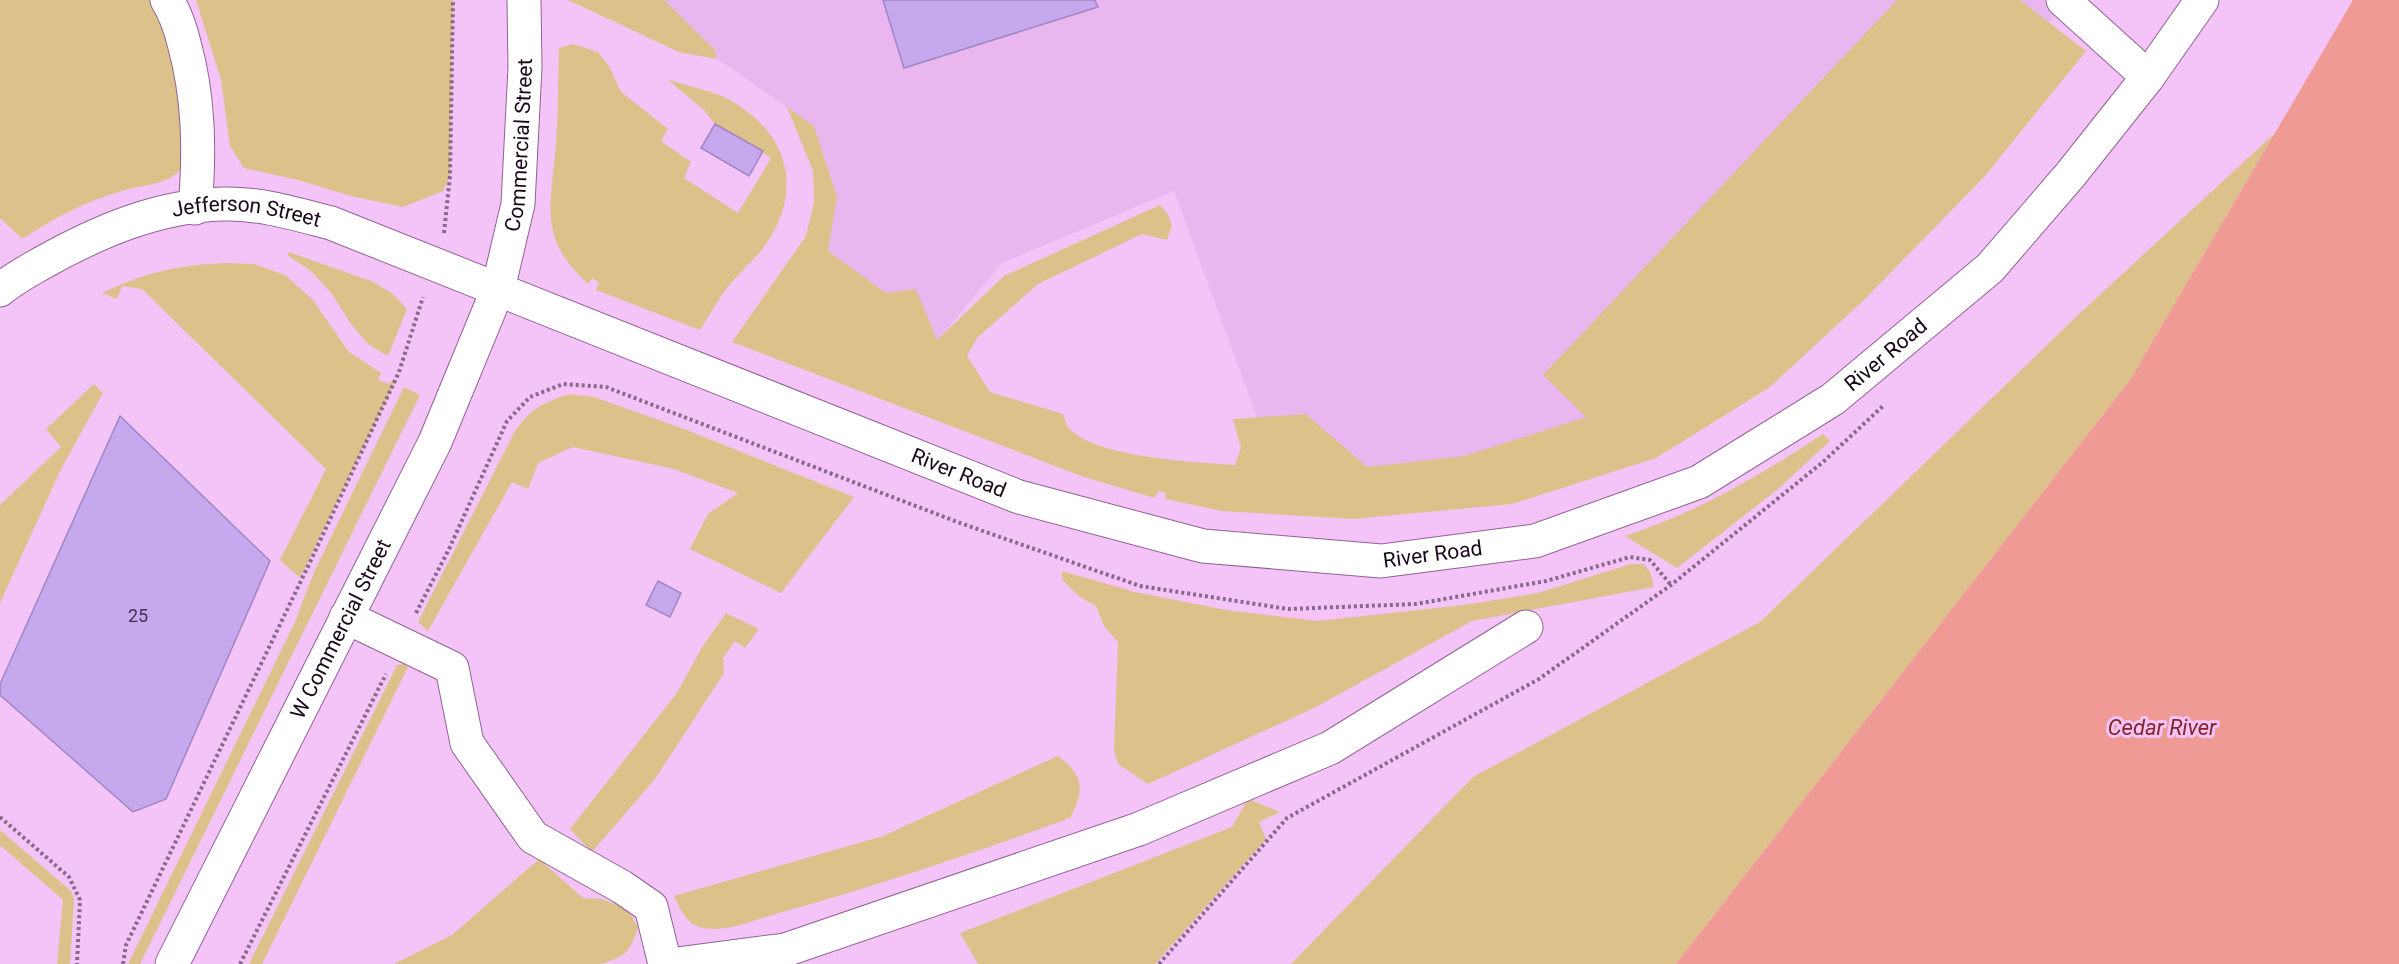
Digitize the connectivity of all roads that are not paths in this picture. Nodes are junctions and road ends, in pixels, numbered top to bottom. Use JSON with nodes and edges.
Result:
{"nodes":[{"id":1,"x":167,"y":0,"type":"edge"},
{"id":2,"x":524,"y":0,"type":"edge"},
{"id":3,"x":2063,"y":0,"type":"edge"},
{"id":4,"x":2202,"y":0,"type":"edge"},
{"id":5,"x":2148,"y":77,"type":"junction"},
{"id":6,"x":195,"y":208,"type":"junction"},
{"id":7,"x":498,"y":289,"type":"junction"},
{"id":8,"x":0,"y":290,"type":"edge"},
{"id":9,"x":346,"y":617,"type":"junction"},
{"id":10,"x":1526,"y":627,"type":"dead end"},
{"id":11,"x":172,"y":964,"type":"edge"},
{"id":12,"x":665,"y":964,"type":"edge"},
{"id":13,"x":678,"y":964,"type":"edge"}],
"edges":[{"from":1,"to":6,"type":"main road"},
{"from":2,"to":7,"type":"main road","name":"Commercial Street"},
{"from":3,"to":5,"type":"main road"},
{"from":4,"to":5,"type":"main road","name":"River Road"},
{"from":5,"to":7,"type":"main road","name":"River Road"},
{"from":6,"to":7,"type":"main road","name":"Jefferson Street"},
{"from":6,"to":8,"type":"main road","name":"Jefferson Street"},
{"from":7,"to":9,"type":"main road","name":"W Commercial Street"},
{"from":9,"to":11,"type":"main road","name":"W Commercial Street"},
{"from":9,"to":12,"type":"main road"},
{"from":10,"to":13,"type":"main road"}]}
